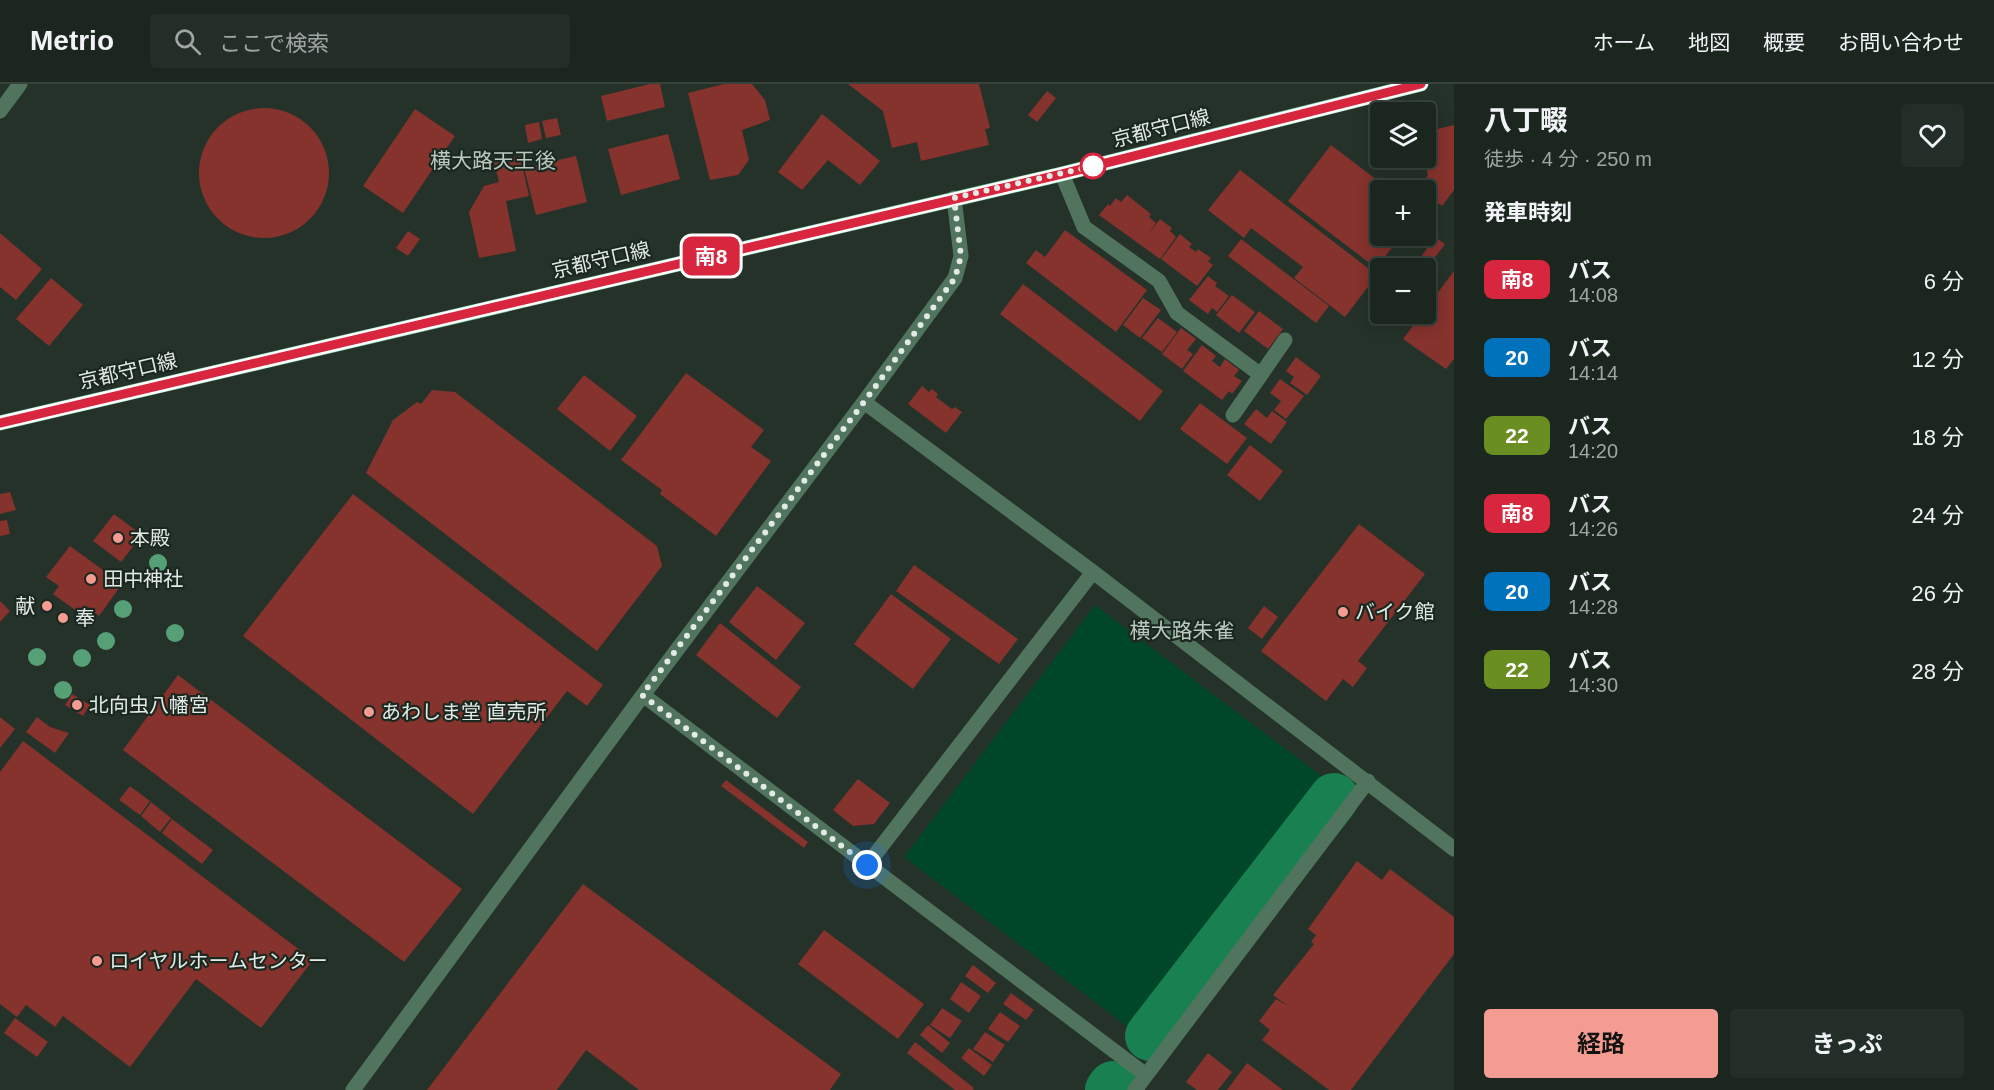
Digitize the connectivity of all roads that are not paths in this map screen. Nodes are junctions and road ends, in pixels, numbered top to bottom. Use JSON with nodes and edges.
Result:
{"nodes":[{"id":1,"x":20,"y":84,"type":"edge"},
{"id":2,"x":1421,"y":84,"type":"edge"},
{"id":3,"x":0,"y":111,"type":"edge"},
{"id":4,"x":1062,"y":174,"type":"junction"},
{"id":5,"x":954,"y":198,"type":"junction"},
{"id":6,"x":1285,"y":340,"type":"dead end"},
{"id":7,"x":1261,"y":375,"type":"junction"},
{"id":8,"x":864,"y":402,"type":"junction"},
{"id":9,"x":1233,"y":415,"type":"dead end"},
{"id":10,"x":0,"y":423,"type":"edge"},
{"id":11,"x":1093,"y":572,"type":"junction"},
{"id":12,"x":642,"y":695,"type":"junction"},
{"id":13,"x":1368,"y":781,"type":"junction"},
{"id":14,"x":1454,"y":849,"type":"edge"},
{"id":15,"x":867,"y":865,"type":"junction"},
{"id":16,"x":1146,"y":1075,"type":"junction"},
{"id":17,"x":353,"y":1090,"type":"edge"},
{"id":18,"x":1135,"y":1090,"type":"edge"}],
"edges":[{"from":1,"to":3,"type":"street"},
{"from":2,"to":4,"type":"main road","name":"京都守口線"},
{"from":4,"to":5,"type":"main road","name":"京都守口線"},
{"from":4,"to":7,"type":"street"},
{"from":5,"to":8,"type":"street"},
{"from":5,"to":10,"type":"main road","name":"京都守口線"},
{"from":6,"to":7,"type":"street"},
{"from":7,"to":9,"type":"street"},
{"from":8,"to":11,"type":"street"},
{"from":8,"to":12,"type":"street"},
{"from":11,"to":13,"type":"street"},
{"from":11,"to":15,"type":"street"},
{"from":12,"to":15,"type":"street"},
{"from":12,"to":17,"type":"street"},
{"from":13,"to":14,"type":"street"},
{"from":13,"to":16,"type":"street"},
{"from":15,"to":16,"type":"street"},
{"from":16,"to":18,"type":"street"}]}
